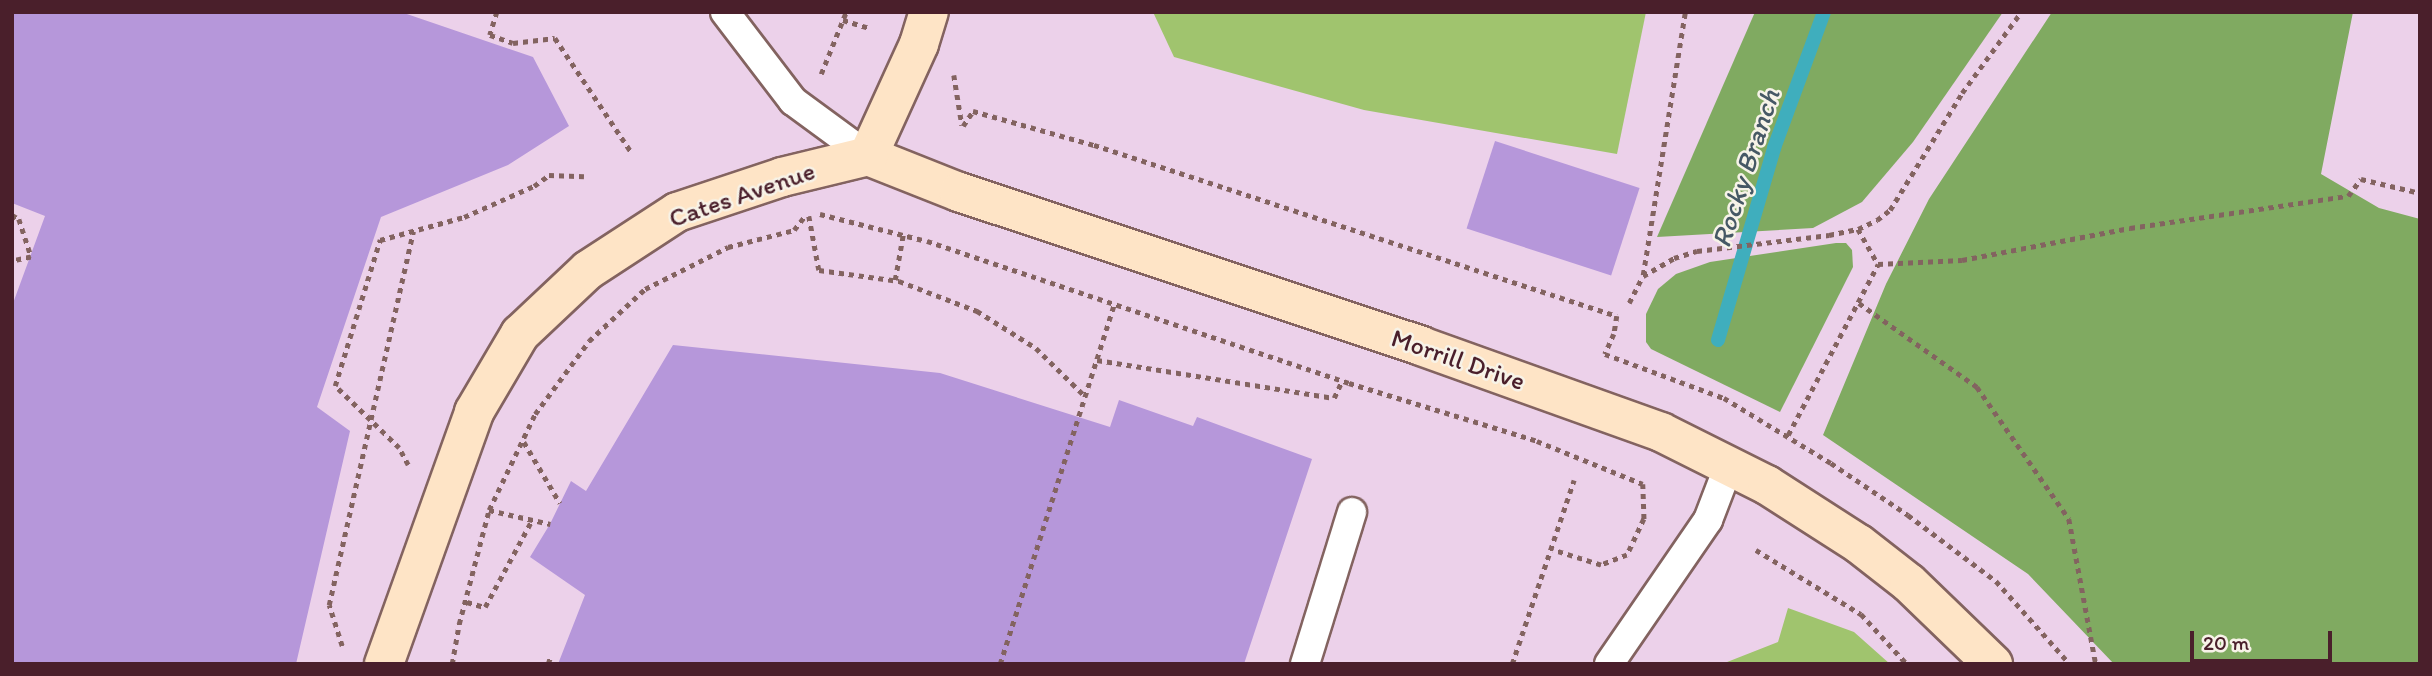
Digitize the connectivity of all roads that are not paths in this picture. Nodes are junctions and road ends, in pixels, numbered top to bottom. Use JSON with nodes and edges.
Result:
{"nodes":[{"id":1,"x":725,"y":12,"type":"edge"},
{"id":2,"x":929,"y":12,"type":"edge"},
{"id":3,"x":868,"y":156,"type":"junction"},
{"id":4,"x":1729,"y":465,"type":"junction"},
{"id":5,"x":1352,"y":512,"type":"dead end"},
{"id":6,"x":384,"y":664,"type":"edge"},
{"id":7,"x":1306,"y":664,"type":"edge"},
{"id":8,"x":1609,"y":664,"type":"edge"},
{"id":9,"x":1993,"y":664,"type":"edge"}],
"edges":[{"from":1,"to":3,"type":"lane"},
{"from":2,"to":3,"type":"street"},
{"from":3,"to":4,"type":"street","name":"Morrill Drive"},
{"from":3,"to":6,"type":"street","name":"Cates Avenue"},
{"from":4,"to":8,"type":"lane"},
{"from":4,"to":9,"type":"street","name":"Morrill Drive"},
{"from":5,"to":7,"type":"lane"}]}
